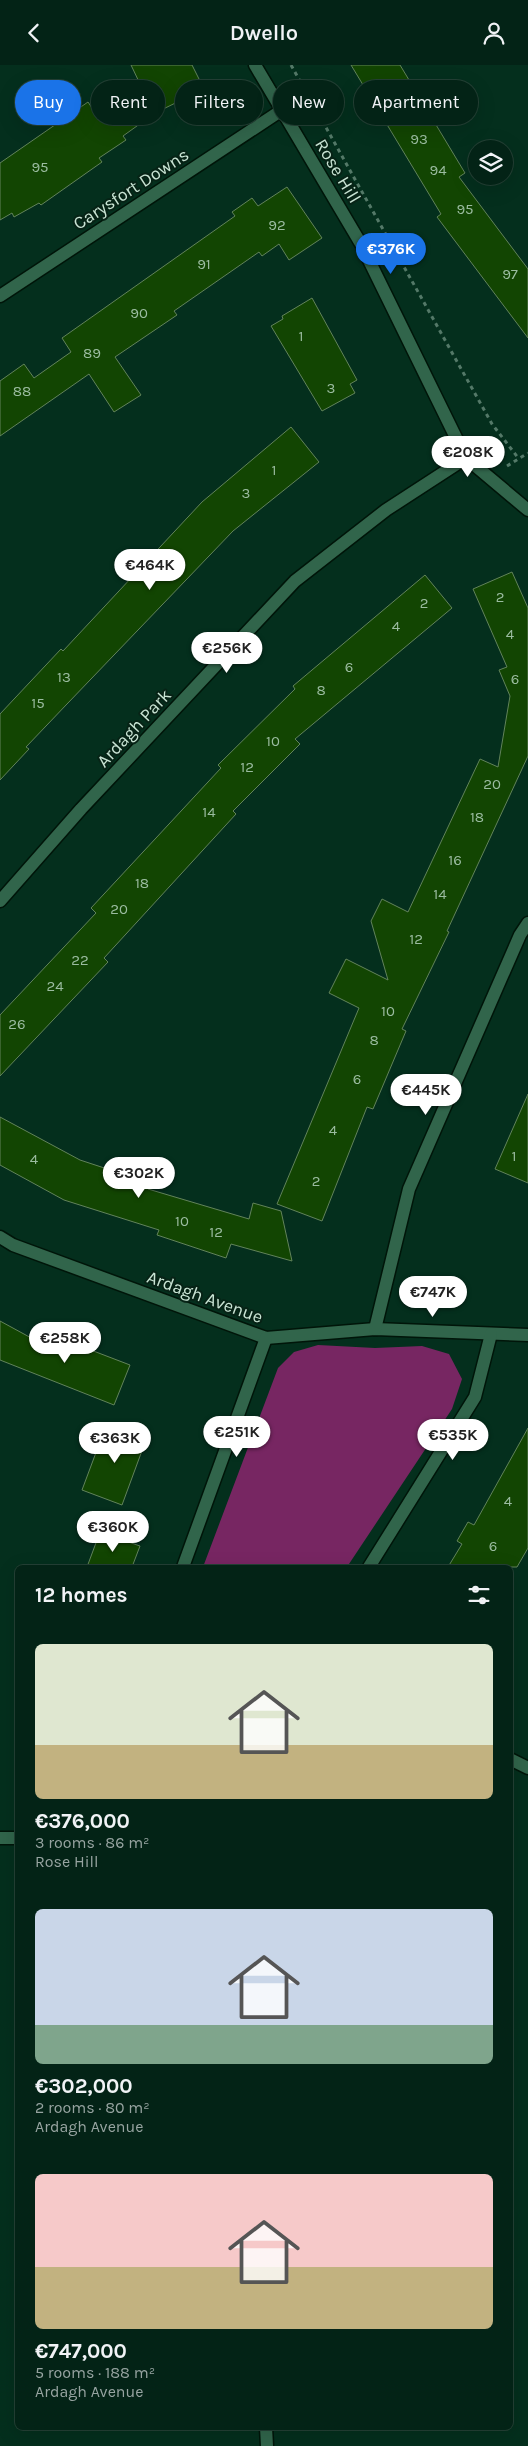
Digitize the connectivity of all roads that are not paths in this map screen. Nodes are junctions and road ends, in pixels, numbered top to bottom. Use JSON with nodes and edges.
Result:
{"nodes":[{"id":1,"x":255,"y":65,"type":"edge"},
{"id":2,"x":273,"y":96,"type":"edge"},
{"id":3,"x":273,"y":117,"type":"edge"},
{"id":4,"x":290,"y":125,"type":"edge"},
{"id":5,"x":0,"y":296,"type":"edge"},
{"id":6,"x":466,"y":458,"type":"junction"},
{"id":7,"x":528,"y":510,"type":"edge"},
{"id":8,"x":0,"y":901,"type":"edge"},
{"id":9,"x":528,"y":923,"type":"edge"},
{"id":10,"x":0,"y":1237,"type":"edge"},
{"id":11,"x":375,"y":1329,"type":"junction"},
{"id":12,"x":491,"y":1334,"type":"junction"},
{"id":13,"x":528,"y":1335,"type":"edge"},
{"id":14,"x":266,"y":1338,"type":"junction"},
{"id":15,"x":184,"y":1565,"type":"edge"},
{"id":16,"x":370,"y":1565,"type":"edge"},
{"id":17,"x":513,"y":1760,"type":"edge"},
{"id":18,"x":528,"y":1768,"type":"edge"},
{"id":19,"x":0,"y":1838,"type":"edge"},
{"id":20,"x":15,"y":1838,"type":"edge"},
{"id":21,"x":266,"y":2430,"type":"edge"},
{"id":22,"x":267,"y":2446,"type":"edge"}],
"edges":[{"from":1,"to":2,"type":"street","name":"Rose Hill"},
{"from":3,"to":5,"type":"street","name":"Carysfort Downs"},
{"from":4,"to":6,"type":"street","name":"Rose Hill"},
{"from":6,"to":7,"type":"street"},
{"from":6,"to":8,"type":"street","name":"Ardagh Park"},
{"from":9,"to":11,"type":"street"},
{"from":10,"to":14,"type":"street","name":"Ardagh Avenue"},
{"from":11,"to":12,"type":"street","name":"Ardagh Avenue"},
{"from":11,"to":14,"type":"street","name":"Ardagh Avenue"},
{"from":12,"to":13,"type":"street","name":"Ardagh Avenue"},
{"from":12,"to":16,"type":"street"},
{"from":14,"to":15,"type":"street"},
{"from":17,"to":18,"type":"street"},
{"from":19,"to":20,"type":"street"},
{"from":21,"to":22,"type":"street"}]}
